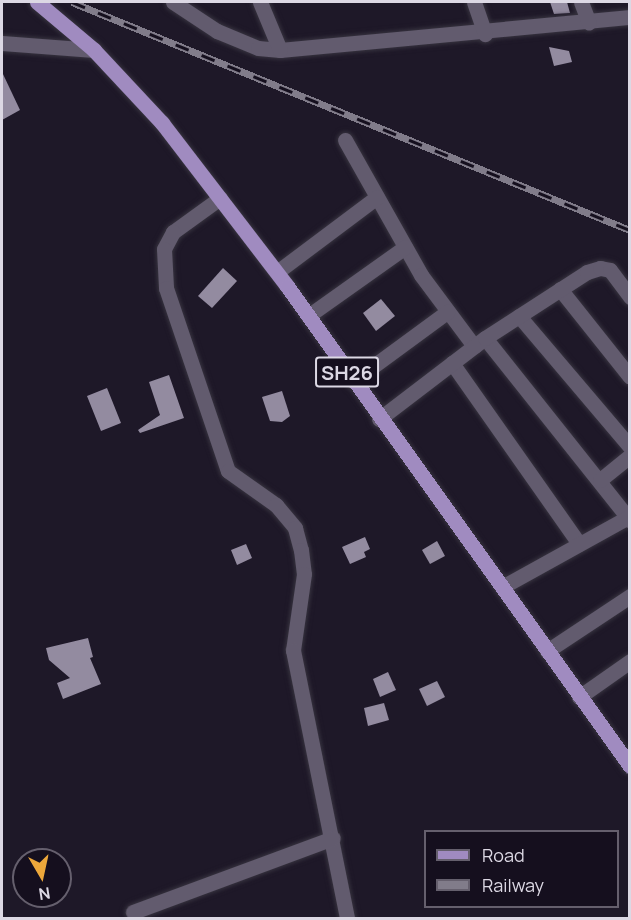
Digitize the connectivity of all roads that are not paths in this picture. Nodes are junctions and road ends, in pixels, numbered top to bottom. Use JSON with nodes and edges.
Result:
{"nodes":[{"id":1,"x":37,"y":2,"type":"edge"},
{"id":2,"x":173,"y":2,"type":"edge"},
{"id":3,"x":260,"y":2,"type":"edge"},
{"id":4,"x":474,"y":2,"type":"edge"},
{"id":5,"x":581,"y":2,"type":"edge"},
{"id":6,"x":630,"y":17,"type":"edge"},
{"id":7,"x":589,"y":24,"type":"junction"},
{"id":8,"x":485,"y":34,"type":"junction"},
{"id":9,"x":2,"y":43,"type":"edge"},
{"id":10,"x":94,"y":50,"type":"junction"},
{"id":11,"x":280,"y":51,"type":"junction"},
{"id":12,"x":345,"y":140,"type":"dead end"},
{"id":13,"x":377,"y":197,"type":"junction"},
{"id":14,"x":220,"y":198,"type":"junction"},
{"id":15,"x":405,"y":247,"type":"junction"},
{"id":16,"x":277,"y":272,"type":"junction"},
{"id":17,"x":560,"y":290,"type":"junction"},
{"id":18,"x":630,"y":297,"type":"edge"},
{"id":19,"x":447,"y":312,"type":"junction"},
{"id":20,"x":308,"y":316,"type":"junction"},
{"id":21,"x":519,"y":316,"type":"junction"},
{"id":22,"x":479,"y":342,"type":"junction"},
{"id":23,"x":452,"y":363,"type":"junction"},
{"id":24,"x":628,"y":374,"type":"edge"},
{"id":25,"x":352,"y":381,"type":"junction"},
{"id":26,"x":379,"y":419,"type":"junction"},
{"id":27,"x":630,"y":447,"type":"edge"},
{"id":28,"x":630,"y":456,"type":"edge"},
{"id":29,"x":600,"y":480,"type":"junction"},
{"id":30,"x":629,"y":518,"type":"edge"},
{"id":31,"x":579,"y":544,"type":"junction"},
{"id":32,"x":502,"y":587,"type":"junction"},
{"id":33,"x":630,"y":596,"type":"edge"},
{"id":34,"x":547,"y":651,"type":"junction"},
{"id":35,"x":630,"y":661,"type":"edge"},
{"id":36,"x":579,"y":696,"type":"junction"},
{"id":37,"x":625,"y":751,"type":"edge"},
{"id":38,"x":630,"y":766,"type":"edge"},
{"id":39,"x":333,"y":838,"type":"junction"},
{"id":40,"x":133,"y":912,"type":"dead end"},
{"id":41,"x":347,"y":918,"type":"edge"}],
"edges":[{"from":1,"to":10,"type":"main road","number":"SH26"},
{"from":2,"to":11,"type":"street"},
{"from":3,"to":11,"type":"street"},
{"from":4,"to":8,"type":"street"},
{"from":5,"to":7,"type":"street"},
{"from":6,"to":7,"type":"street"},
{"from":7,"to":8,"type":"street"},
{"from":8,"to":11,"type":"street"},
{"from":9,"to":10,"type":"street"},
{"from":10,"to":14,"type":"main road","number":"SH26"},
{"from":12,"to":13,"type":"street"},
{"from":13,"to":15,"type":"street"},
{"from":13,"to":16,"type":"street"},
{"from":14,"to":16,"type":"main road","number":"SH26"},
{"from":14,"to":39,"type":"street"},
{"from":15,"to":19,"type":"street"},
{"from":15,"to":20,"type":"street"},
{"from":16,"to":20,"type":"main road","number":"SH26"},
{"from":17,"to":18,"type":"street"},
{"from":17,"to":21,"type":"street"},
{"from":17,"to":24,"type":"street"},
{"from":19,"to":22,"type":"street"},
{"from":19,"to":25,"type":"street"},
{"from":20,"to":25,"type":"main road","number":"SH26"},
{"from":21,"to":22,"type":"street"},
{"from":21,"to":27,"type":"street"},
{"from":22,"to":23,"type":"street"},
{"from":22,"to":29,"type":"street"},
{"from":23,"to":26,"type":"street"},
{"from":23,"to":31,"type":"street"},
{"from":25,"to":26,"type":"main road","number":"SH26"},
{"from":26,"to":32,"type":"main road","number":"SH26"},
{"from":28,"to":29,"type":"street"},
{"from":29,"to":30,"type":"street"},
{"from":30,"to":31,"type":"street"},
{"from":31,"to":32,"type":"street"},
{"from":32,"to":34,"type":"main road","number":"SH26"},
{"from":33,"to":34,"type":"street"},
{"from":34,"to":36,"type":"main road","number":"SH26"},
{"from":35,"to":36,"type":"street"},
{"from":36,"to":37,"type":"main road","number":"SH26"},
{"from":37,"to":38,"type":"main road","number":"SH26"},
{"from":39,"to":40,"type":"street"},
{"from":39,"to":41,"type":"street"}]}
